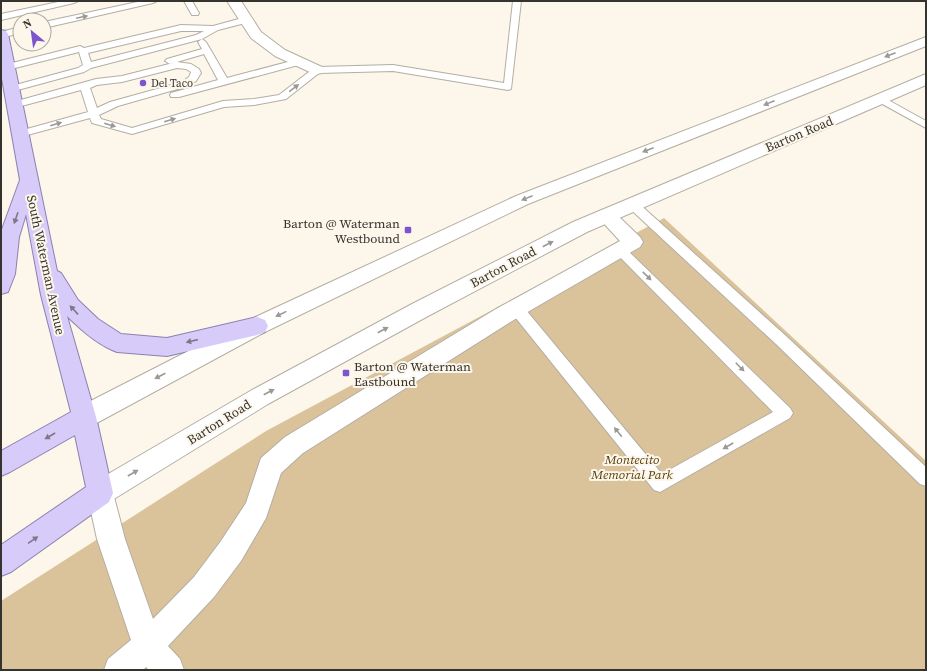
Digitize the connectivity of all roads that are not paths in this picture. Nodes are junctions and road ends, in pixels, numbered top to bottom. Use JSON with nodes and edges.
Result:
{"nodes":[{"id":1,"x":74,"y":1,"type":"edge"},
{"id":2,"x":153,"y":1,"type":"edge"},
{"id":3,"x":188,"y":1,"type":"edge"},
{"id":4,"x":234,"y":1,"type":"edge"},
{"id":5,"x":517,"y":1,"type":"edge"},
{"id":6,"x":195,"y":13,"type":"dead end"},
{"id":7,"x":1,"y":17,"type":"edge"},
{"id":8,"x":246,"y":20,"type":"junction"},
{"id":9,"x":52,"y":23,"type":"edge"},
{"id":10,"x":214,"y":28,"type":"junction"},
{"id":11,"x":12,"y":32,"type":"edge"},
{"id":12,"x":1,"y":34,"type":"edge"},
{"id":13,"x":199,"y":37,"type":"junction"},
{"id":14,"x":926,"y":41,"type":"edge"},
{"id":15,"x":83,"y":51,"type":"junction"},
{"id":16,"x":206,"y":51,"type":"junction"},
{"id":17,"x":298,"y":62,"type":"junction"},
{"id":18,"x":88,"y":66,"type":"junction"},
{"id":19,"x":7,"y":67,"type":"junction"},
{"id":20,"x":316,"y":70,"type":"junction"},
{"id":21,"x":926,"y":79,"type":"edge"},
{"id":22,"x":96,"y":82,"type":"junction"},
{"id":23,"x":224,"y":82,"type":"junction"},
{"id":24,"x":85,"y":87,"type":"junction"},
{"id":25,"x":11,"y":89,"type":"junction"},
{"id":26,"x":881,"y":99,"type":"junction"},
{"id":27,"x":14,"y":105,"type":"junction"},
{"id":28,"x":93,"y":114,"type":"junction"},
{"id":29,"x":926,"y":125,"type":"edge"},
{"id":30,"x":20,"y":134,"type":"junction"},
{"id":31,"x":28,"y":181,"type":"junction"},
{"id":32,"x":632,"y":204,"type":"junction"},
{"id":33,"x":606,"y":216,"type":"junction"},
{"id":34,"x":619,"y":249,"type":"junction"},
{"id":35,"x":45,"y":263,"type":"junction"},
{"id":36,"x":1,"y":286,"type":"edge"},
{"id":37,"x":516,"y":308,"type":"junction"},
{"id":38,"x":257,"y":326,"type":"junction"},
{"id":39,"x":84,"y":417,"type":"junction"},
{"id":40,"x":1,"y":464,"type":"edge"},
{"id":41,"x":926,"y":478,"type":"edge"},
{"id":42,"x":100,"y":493,"type":"junction"},
{"id":43,"x":1,"y":562,"type":"edge"},
{"id":44,"x":147,"y":658,"type":"edge"},
{"id":45,"x":119,"y":670,"type":"edge"},
{"id":46,"x":169,"y":670,"type":"edge"}],
"edges":[{"from":1,"to":7,"type":"lane"},
{"from":9,"to":2,"type":"lane","one_way":true},
{"from":3,"to":6,"type":"lane"},
{"from":4,"to":8,"type":"main road"},
{"from":5,"to":20,"type":"lane"},
{"from":8,"to":10,"type":"lane"},
{"from":8,"to":17,"type":"main road"},
{"from":10,"to":13,"type":"lane"},
{"from":10,"to":15,"type":"lane"},
{"from":11,"to":12,"type":"lane"},
{"from":12,"to":19,"type":"main road","name":"South Waterman Avenue"},
{"from":13,"to":16,"type":"lane"},
{"from":13,"to":18,"type":"lane"},
{"from":14,"to":38,"type":"main road","one_way":true},
{"from":15,"to":18,"type":"lane"},
{"from":15,"to":19,"type":"lane"},
{"from":16,"to":22,"type":"lane"},
{"from":16,"to":23,"type":"lane"},
{"from":17,"to":20,"type":"main road"},
{"from":17,"to":23,"type":"lane"},
{"from":18,"to":25,"type":"lane"},
{"from":19,"to":25,"type":"main road","name":"South Waterman Avenue"},
{"from":28,"to":20,"type":"lane","one_way":true},
{"from":21,"to":26,"type":"main road","name":"Barton Road"},
{"from":22,"to":24,"type":"lane"},
{"from":22,"to":28,"type":"lane"},
{"from":23,"to":28,"type":"lane"},
{"from":24,"to":27,"type":"lane"},
{"from":24,"to":28,"type":"lane"},
{"from":25,"to":27,"type":"main road","name":"South Waterman Avenue"},
{"from":26,"to":29,"type":"lane"},
{"from":26,"to":32,"type":"main road","name":"Barton Road"},
{"from":27,"to":30,"type":"main road","name":"South Waterman Avenue"},
{"from":30,"to":28,"type":"lane","one_way":true},
{"from":30,"to":31,"type":"main road","name":"South Waterman Avenue"},
{"from":31,"to":35,"type":"main road","name":"South Waterman Avenue"},
{"from":31,"to":36,"type":"main road","one_way":true},
{"from":32,"to":33,"type":"main road","name":"Barton Road"},
{"from":32,"to":41,"type":"lane"},
{"from":33,"to":34,"type":"main road"},
{"from":42,"to":33,"type":"main road","name":"Barton Road","one_way":true},
{"from":34,"to":37,"type":"main road"},
{"from":34,"to":37,"type":"lane","one_way":true},
{"from":38,"to":35,"type":"main road","one_way":true},
{"from":35,"to":39,"type":"main road","name":"South Waterman Avenue"},
{"from":37,"to":44,"type":"main road"},
{"from":38,"to":39,"type":"main road","one_way":true},
{"from":39,"to":40,"type":"main road","one_way":true},
{"from":39,"to":42,"type":"main road","name":"South Waterman Avenue"},
{"from":43,"to":42,"type":"main road","one_way":true},
{"from":42,"to":44,"type":"main road"},
{"from":44,"to":45,"type":"main road"},
{"from":44,"to":46,"type":"main road"}]}
